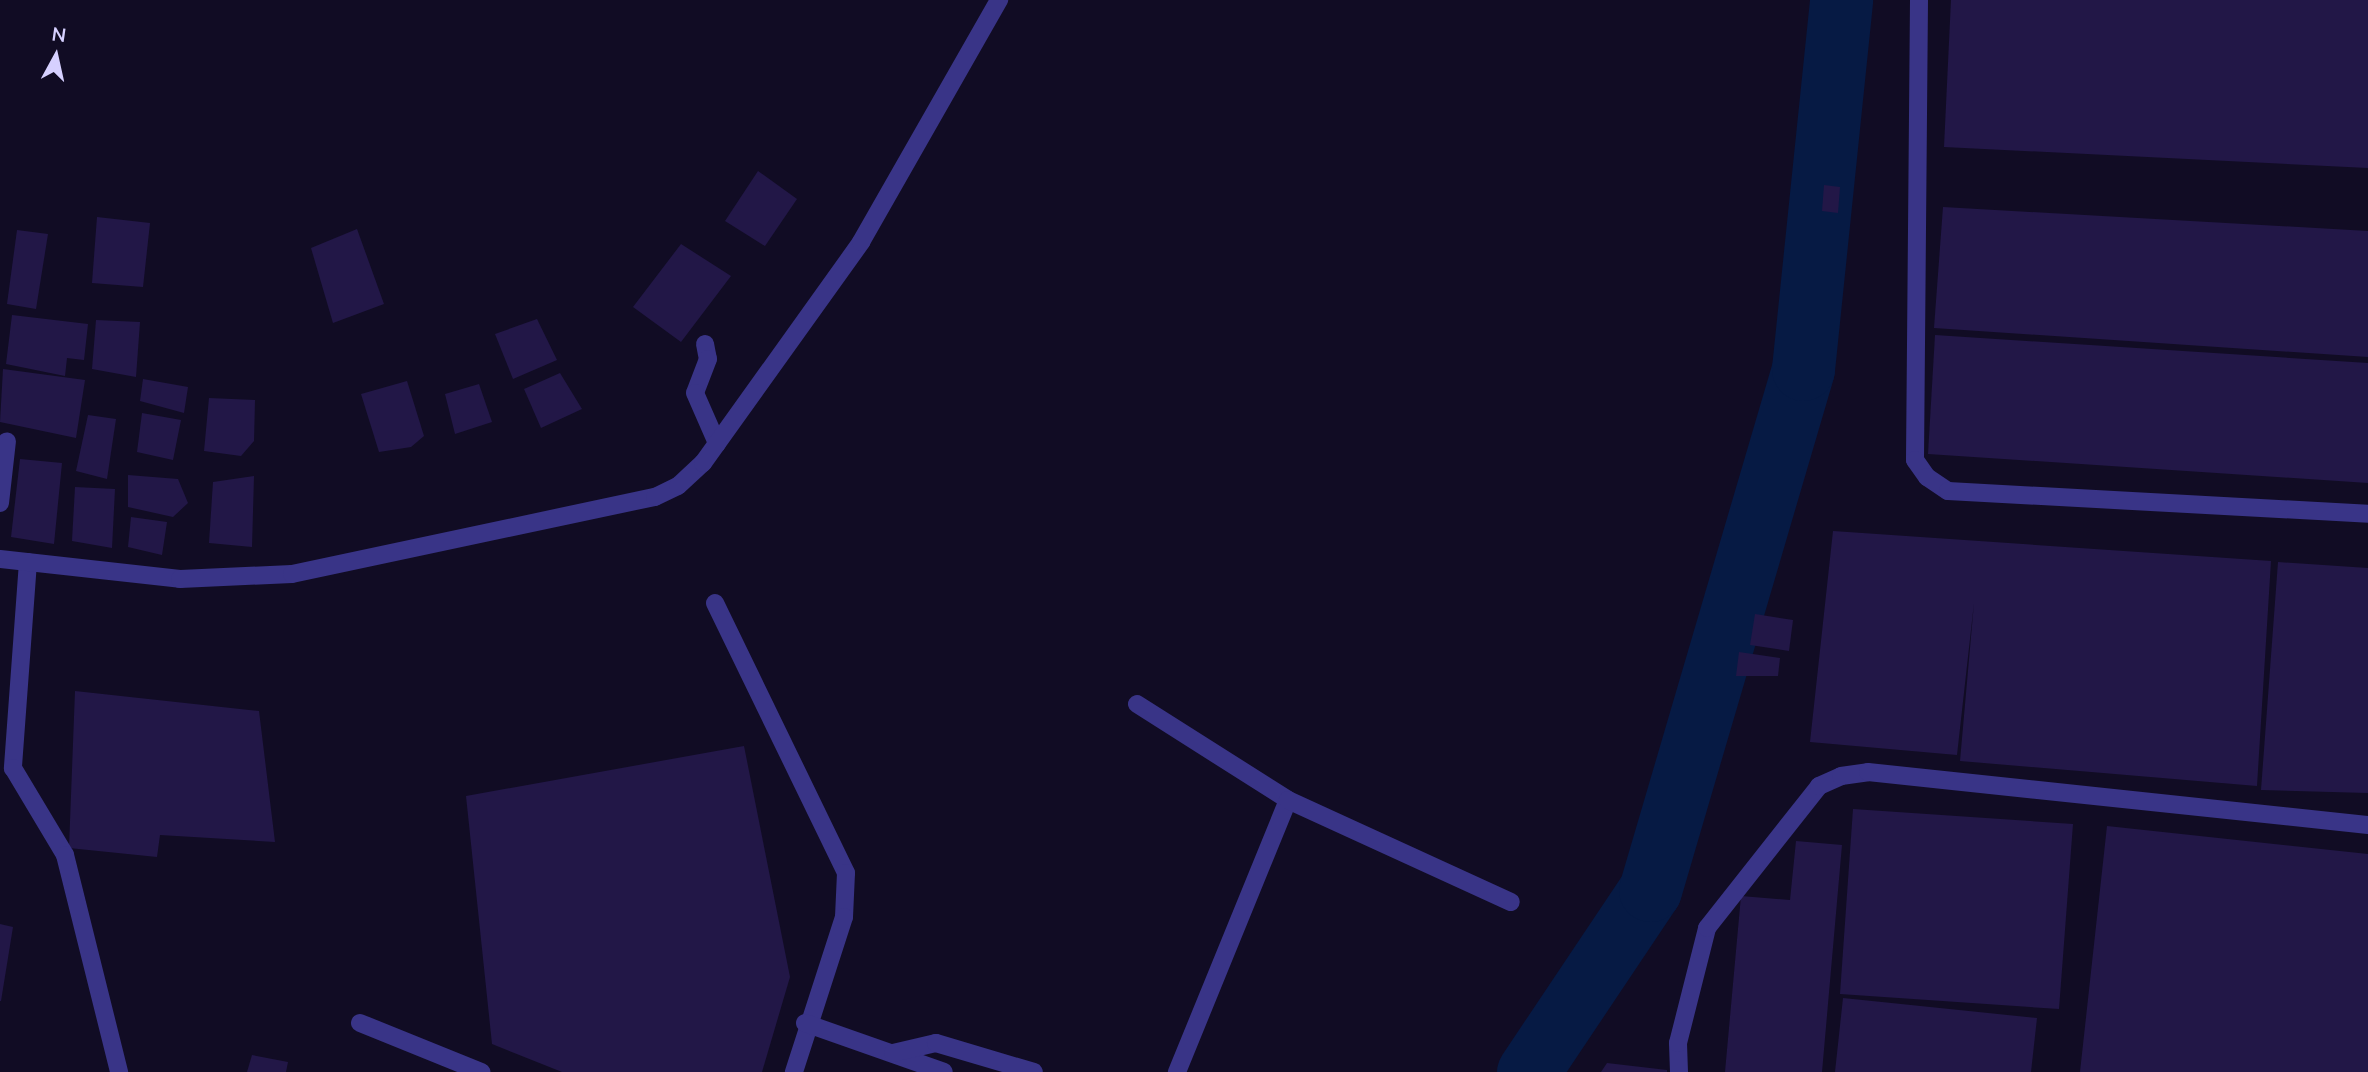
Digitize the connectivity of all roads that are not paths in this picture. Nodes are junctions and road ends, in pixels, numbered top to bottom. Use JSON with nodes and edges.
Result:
{"nodes":[{"id":1,"x":999,"y":0,"type":"edge"},
{"id":2,"x":1919,"y":0,"type":"edge"},
{"id":3,"x":705,"y":344,"type":"dead end"},
{"id":4,"x":7,"y":441,"type":"dead end"},
{"id":5,"x":717,"y":443,"type":"junction"},
{"id":6,"x":0,"y":503,"type":"edge"},
{"id":7,"x":2368,"y":514,"type":"edge"},
{"id":8,"x":0,"y":559,"type":"edge"},
{"id":9,"x":28,"y":562,"type":"junction"},
{"id":10,"x":715,"y":603,"type":"dead end"},
{"id":11,"x":1137,"y":704,"type":"dead end"},
{"id":12,"x":1288,"y":800,"type":"junction"},
{"id":13,"x":2368,"y":825,"type":"edge"},
{"id":14,"x":1511,"y":902,"type":"dead end"},
{"id":15,"x":360,"y":1023,"type":"dead end"},
{"id":16,"x":805,"y":1023,"type":"junction"},
{"id":17,"x":893,"y":1053,"type":"junction"},
{"id":18,"x":119,"y":1072,"type":"edge"},
{"id":19,"x":481,"y":1072,"type":"edge"},
{"id":20,"x":794,"y":1072,"type":"edge"},
{"id":21,"x":944,"y":1072,"type":"edge"},
{"id":22,"x":1034,"y":1072,"type":"edge"},
{"id":23,"x":1177,"y":1072,"type":"edge"},
{"id":24,"x":1679,"y":1072,"type":"edge"}],
"edges":[{"from":1,"to":5,"type":"street"},
{"from":2,"to":7,"type":"street"},
{"from":3,"to":5,"type":"street"},
{"from":4,"to":6,"type":"street"},
{"from":5,"to":9,"type":"street"},
{"from":8,"to":9,"type":"street"},
{"from":9,"to":18,"type":"street"},
{"from":10,"to":16,"type":"street"},
{"from":11,"to":12,"type":"street"},
{"from":12,"to":14,"type":"street"},
{"from":12,"to":23,"type":"street"},
{"from":13,"to":24,"type":"street"},
{"from":15,"to":19,"type":"street"},
{"from":16,"to":17,"type":"street"},
{"from":16,"to":20,"type":"street"},
{"from":17,"to":21,"type":"street"},
{"from":17,"to":22,"type":"street"}]}
